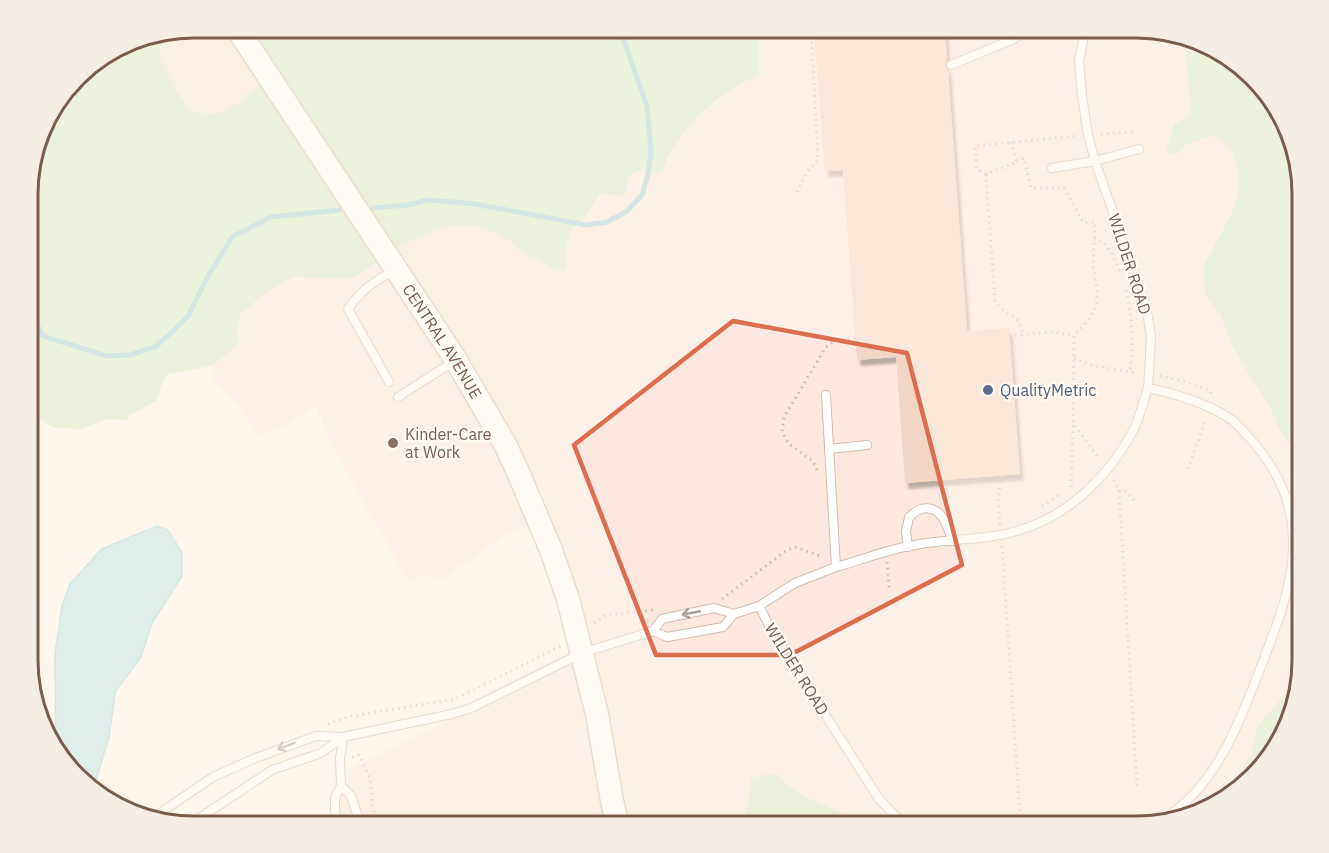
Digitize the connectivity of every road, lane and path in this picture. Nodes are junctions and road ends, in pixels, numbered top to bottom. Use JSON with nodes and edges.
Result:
{"nodes":[{"id":1,"x":243,"y":38,"type":"edge"},
{"id":2,"x":811,"y":38,"type":"edge"},
{"id":3,"x":1015,"y":38,"type":"edge"},
{"id":4,"x":1084,"y":38,"type":"edge"},
{"id":5,"x":951,"y":65,"type":"dead end"},
{"id":6,"x":1136,"y":132,"type":"dead end"},
{"id":7,"x":1088,"y":135,"type":"junction"},
{"id":8,"x":1011,"y":142,"type":"junction"},
{"id":9,"x":1139,"y":149,"type":"dead end"},
{"id":10,"x":1095,"y":161,"type":"junction"},
{"id":11,"x":1017,"y":162,"type":"junction"},
{"id":12,"x":1052,"y":168,"type":"dead end"},
{"id":13,"x":986,"y":174,"type":"junction"},
{"id":14,"x":797,"y":192,"type":"dead end"},
{"id":15,"x":1094,"y":239,"type":"junction"},
{"id":16,"x":397,"y":270,"type":"junction"},
{"id":17,"x":1120,"y":273,"type":"dead end"},
{"id":18,"x":1124,"y":283,"type":"dead end"},
{"id":19,"x":1023,"y":334,"type":"junction"},
{"id":20,"x":1010,"y":336,"type":"dead end"},
{"id":21,"x":1074,"y":336,"type":"junction"},
{"id":22,"x":855,"y":338,"type":"dead end"},
{"id":23,"x":457,"y":360,"type":"junction"},
{"id":24,"x":1130,"y":371,"type":"dead end"},
{"id":25,"x":389,"y":382,"type":"dead end"},
{"id":26,"x":1148,"y":388,"type":"junction"},
{"id":27,"x":826,"y":395,"type":"dead end"},
{"id":28,"x":398,"y":397,"type":"dead end"},
{"id":29,"x":1073,"y":423,"type":"junction"},
{"id":30,"x":867,"y":446,"type":"dead end"},
{"id":31,"x":829,"y":448,"type":"junction"},
{"id":32,"x":1100,"y":460,"type":"junction"},
{"id":33,"x":1094,"y":467,"type":"dead end"},
{"id":34,"x":1107,"y":470,"type":"junction"},
{"id":35,"x":817,"y":474,"type":"dead end"},
{"id":36,"x":1002,"y":476,"type":"dead end"},
{"id":37,"x":1080,"y":480,"type":"dead end"},
{"id":38,"x":1071,"y":488,"type":"junction"},
{"id":39,"x":1119,"y":491,"type":"junction"},
{"id":40,"x":1291,"y":499,"type":"edge"},
{"id":41,"x":1288,"y":501,"type":"junction"},
{"id":42,"x":1136,"y":502,"type":"dead end"},
{"id":43,"x":1036,"y":509,"type":"dead end"},
{"id":44,"x":1007,"y":520,"type":"dead end"},
{"id":45,"x":1000,"y":521,"type":"junction"},
{"id":46,"x":992,"y":523,"type":"dead end"},
{"id":47,"x":1291,"y":523,"type":"edge"},
{"id":48,"x":1001,"y":534,"type":"junction"},
{"id":49,"x":952,"y":541,"type":"junction"},
{"id":50,"x":908,"y":547,"type":"junction"},
{"id":51,"x":823,"y":553,"type":"dead end"},
{"id":52,"x":1291,"y":560,"type":"edge"},
{"id":53,"x":836,"y":567,"type":"junction"},
{"id":54,"x":720,"y":600,"type":"dead end"},
{"id":55,"x":759,"y":606,"type":"junction"},
{"id":56,"x":657,"y":609,"type":"dead end"},
{"id":57,"x":734,"y":614,"type":"junction"},
{"id":58,"x":606,"y":615,"type":"dead end"},
{"id":59,"x":653,"y":631,"type":"junction"},
{"id":60,"x":559,"y":648,"type":"dead end"},
{"id":61,"x":582,"y":653,"type":"junction"},
{"id":62,"x":319,"y":728,"type":"dead end"},
{"id":63,"x":343,"y":737,"type":"junction"},
{"id":64,"x":267,"y":753,"type":"junction"},
{"id":65,"x":340,"y":759,"type":"junction"},
{"id":66,"x":272,"y":770,"type":"junction"},
{"id":67,"x":341,"y":786,"type":"junction"},
{"id":68,"x":1137,"y":787,"type":"dead end"},
{"id":69,"x":1174,"y":811,"type":"edge"},
{"id":70,"x":161,"y":812,"type":"edge"},
{"id":71,"x":895,"y":815,"type":"edge"},
{"id":72,"x":203,"y":816,"type":"edge"},
{"id":73,"x":336,"y":816,"type":"edge"},
{"id":74,"x":358,"y":816,"type":"edge"},
{"id":75,"x":376,"y":816,"type":"edge"},
{"id":76,"x":615,"y":816,"type":"edge"},
{"id":77,"x":1020,"y":816,"type":"dead end"}],
"edges":[{"from":1,"to":16,"type":"main road","name":"CENTRAL AVENUE"},
{"from":2,"to":14,"type":"path"},
{"from":3,"to":5,"type":"lane"},
{"from":4,"to":7,"type":"lane","name":"WILDER ROAD"},
{"from":6,"to":7,"type":"path"},
{"from":7,"to":8,"type":"path"},
{"from":7,"to":10,"type":"lane","name":"WILDER ROAD"},
{"from":8,"to":11,"type":"path"},
{"from":8,"to":13,"type":"path"},
{"from":9,"to":10,"type":"lane"},
{"from":10,"to":12,"type":"lane"},
{"from":10,"to":26,"type":"lane","name":"WILDER ROAD"},
{"from":11,"to":13,"type":"path"},
{"from":11,"to":15,"type":"path"},
{"from":13,"to":19,"type":"path"},
{"from":15,"to":17,"type":"path"},
{"from":15,"to":21,"type":"path"},
{"from":16,"to":23,"type":"main road","name":"CENTRAL AVENUE"},
{"from":16,"to":25,"type":"lane"},
{"from":18,"to":24,"type":"path"},
{"from":19,"to":20,"type":"path"},
{"from":19,"to":21,"type":"path"},
{"from":21,"to":29,"type":"path"},
{"from":22,"to":35,"type":"path"},
{"from":23,"to":28,"type":"lane"},
{"from":23,"to":61,"type":"main road","name":"CENTRAL AVENUE"},
{"from":26,"to":34,"type":"lane","name":"WILDER ROAD"},
{"from":26,"to":41,"type":"lane"},
{"from":27,"to":31,"type":"lane"},
{"from":29,"to":32,"type":"path"},
{"from":29,"to":38,"type":"path"},
{"from":30,"to":31,"type":"lane"},
{"from":31,"to":53,"type":"lane"},
{"from":32,"to":33,"type":"path"},
{"from":32,"to":34,"type":"path"},
{"from":34,"to":39,"type":"path"},
{"from":34,"to":48,"type":"lane","name":"WILDER ROAD"},
{"from":36,"to":45,"type":"path"},
{"from":37,"to":38,"type":"path"},
{"from":38,"to":43,"type":"path"},
{"from":39,"to":42,"type":"path"},
{"from":39,"to":68,"type":"path"},
{"from":40,"to":41,"type":"lane"},
{"from":41,"to":47,"type":"lane"},
{"from":44,"to":45,"type":"path"},
{"from":45,"to":46,"type":"path"},
{"from":45,"to":48,"type":"path"},
{"from":48,"to":49,"type":"lane","name":"WILDER ROAD"},
{"from":48,"to":77,"type":"path"},
{"from":49,"to":50,"type":"lane","name":"WILDER ROAD"},
{"from":49,"to":50,"type":"lane"},
{"from":50,"to":53,"type":"lane","name":"WILDER ROAD"},
{"from":51,"to":54,"type":"path"},
{"from":52,"to":69,"type":"lane"},
{"from":53,"to":55,"type":"lane","name":"WILDER ROAD"},
{"from":55,"to":57,"type":"lane","name":"WILDER ROAD"},
{"from":55,"to":71,"type":"lane","name":"WILDER ROAD"},
{"from":56,"to":58,"type":"path"},
{"from":57,"to":59,"type":"lane","name":"WILDER ROAD","one_way":true},
{"from":57,"to":59,"type":"lane"},
{"from":59,"to":61,"type":"lane","name":"WILDER ROAD"},
{"from":60,"to":62,"type":"path"},
{"from":61,"to":63,"type":"lane","name":"WILDER ROAD"},
{"from":61,"to":76,"type":"main road","name":"CENTRAL AVENUE"},
{"from":63,"to":64,"type":"lane","one_way":true},
{"from":63,"to":65,"type":"lane"},
{"from":63,"to":66,"type":"lane"},
{"from":64,"to":66,"type":"lane"},
{"from":64,"to":70,"type":"lane"},
{"from":65,"to":67,"type":"lane"},
{"from":65,"to":75,"type":"path"},
{"from":66,"to":72,"type":"lane"},
{"from":67,"to":73,"type":"lane"},
{"from":67,"to":74,"type":"lane"}]}
